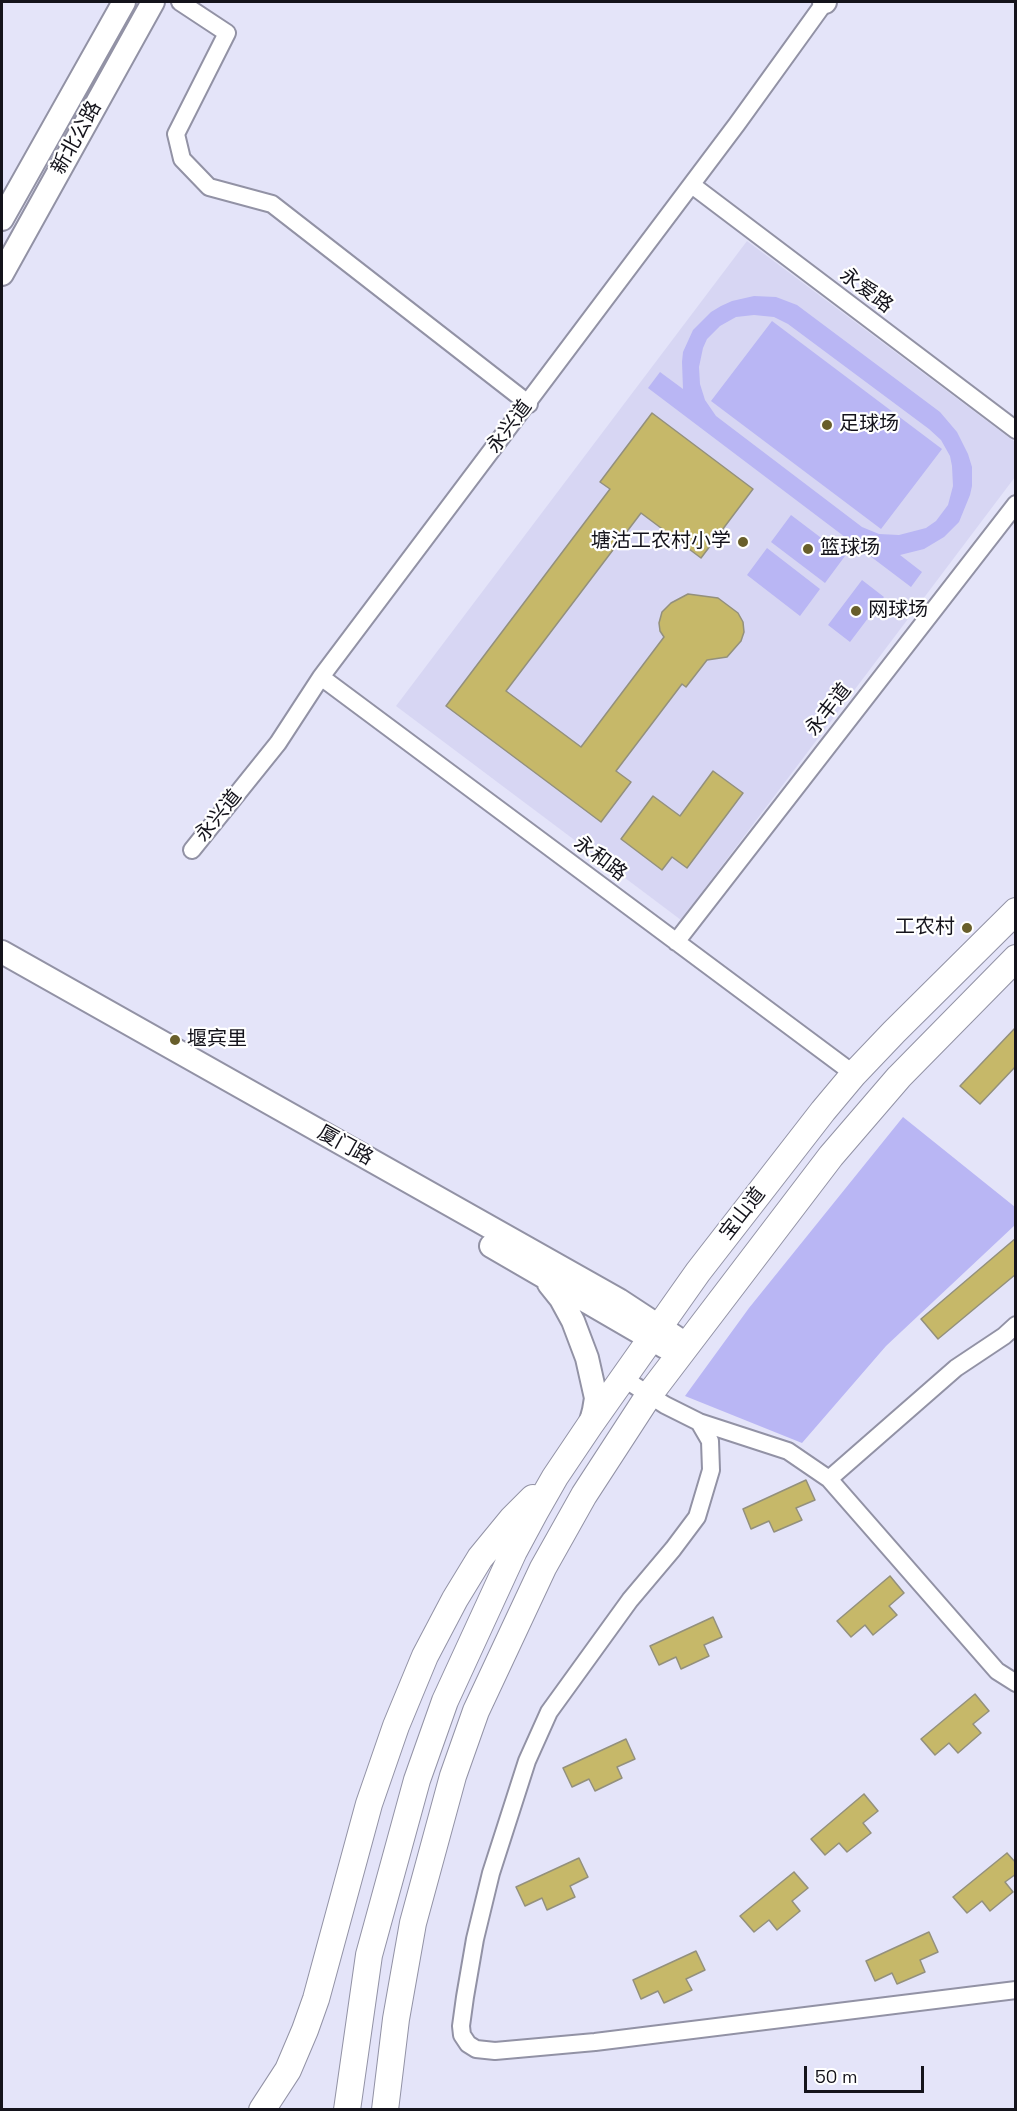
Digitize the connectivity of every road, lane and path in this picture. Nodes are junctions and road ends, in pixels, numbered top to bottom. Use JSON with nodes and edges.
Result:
{"nodes":[{"id":1,"x":123,"y":2,"type":"edge"},
{"id":2,"x":153,"y":2,"type":"edge"},
{"id":3,"x":180,"y":2,"type":"edge"},
{"id":4,"x":824,"y":2,"type":"edge"},
{"id":5,"x":692,"y":185,"type":"junction"},
{"id":6,"x":2,"y":219,"type":"edge"},
{"id":7,"x":2,"y":274,"type":"edge"},
{"id":8,"x":528,"y":404,"type":"junction"},
{"id":9,"x":1016,"y":430,"type":"edge"},
{"id":10,"x":1016,"y":504,"type":"edge"},
{"id":11,"x":321,"y":677,"type":"junction"},
{"id":12,"x":192,"y":850,"type":"dead end"},
{"id":13,"x":1016,"y":911,"type":"edge"},
{"id":14,"x":676,"y":942,"type":"junction"},
{"id":15,"x":2,"y":952,"type":"edge"},
{"id":16,"x":1016,"y":958,"type":"edge"},
{"id":17,"x":2,"y":969,"type":"edge"},
{"id":18,"x":854,"y":1074,"type":"junction"},
{"id":19,"x":537,"y":1272,"type":"junction"},
{"id":20,"x":1016,"y":1325,"type":"edge"},
{"id":21,"x":656,"y":1332,"type":"junction"},
{"id":22,"x":682,"y":1350,"type":"junction"},
{"id":23,"x":623,"y":1378,"type":"junction"},
{"id":24,"x":649,"y":1395,"type":"junction"},
{"id":25,"x":699,"y":1422,"type":"junction"},
{"id":26,"x":590,"y":1425,"type":"junction"},
{"id":27,"x":555,"y":1477,"type":"junction"},
{"id":28,"x":828,"y":1479,"type":"junction"},
{"id":29,"x":997,"y":1671,"type":"junction"},
{"id":30,"x":1016,"y":1683,"type":"edge"},
{"id":31,"x":1016,"y":1692,"type":"edge"},
{"id":32,"x":1016,"y":1990,"type":"edge"},
{"id":33,"x":262,"y":2109,"type":"edge"},
{"id":34,"x":347,"y":2109,"type":"edge"},
{"id":35,"x":385,"y":2109,"type":"edge"}],
"edges":[{"from":1,"to":6,"type":"street","name":"新北公路"},
{"from":2,"to":7,"type":"street","name":"新北公路"},
{"from":3,"to":8,"type":"street"},
{"from":4,"to":5,"type":"street","name":"永兴道"},
{"from":5,"to":8,"type":"street","name":"永兴道"},
{"from":5,"to":9,"type":"street","name":"永爱路"},
{"from":8,"to":11,"type":"street","name":"永兴道"},
{"from":10,"to":14,"type":"street","name":"永丰道"},
{"from":11,"to":12,"type":"street","name":"永兴道"},
{"from":11,"to":14,"type":"street","name":"永和路"},
{"from":13,"to":18,"type":"main road","name":"宝山道"},
{"from":14,"to":18,"type":"street","name":"永和路"},
{"from":15,"to":21,"type":"street","name":"厦门路"},
{"from":16,"to":22,"type":"main road","name":"宝山道"},
{"from":17,"to":19,"type":"street","name":"厦门路"},
{"from":18,"to":21,"type":"main road","name":"宝山道"},
{"from":19,"to":21,"type":"street","name":"厦门路"},
{"from":19,"to":26,"type":"street"},
{"from":20,"to":28,"type":"street"},
{"from":21,"to":22,"type":"street","name":"厦门路"},
{"from":21,"to":23,"type":"main road","name":"宝山道"},
{"from":22,"to":24,"type":"main road","name":"宝山道"},
{"from":23,"to":24,"type":"street"},
{"from":23,"to":26,"type":"main road","name":"宝山道"},
{"from":24,"to":25,"type":"street"},
{"from":24,"to":35,"type":"main road","name":"宝山道"},
{"from":25,"to":28,"type":"street"},
{"from":25,"to":32,"type":"street"},
{"from":26,"to":27,"type":"main road","name":"宝山道"},
{"from":27,"to":33,"type":"main road"},
{"from":27,"to":34,"type":"main road","name":"宝山道"},
{"from":28,"to":29,"type":"street"},
{"from":29,"to":30,"type":"street"},
{"from":29,"to":31,"type":"street"}]}
